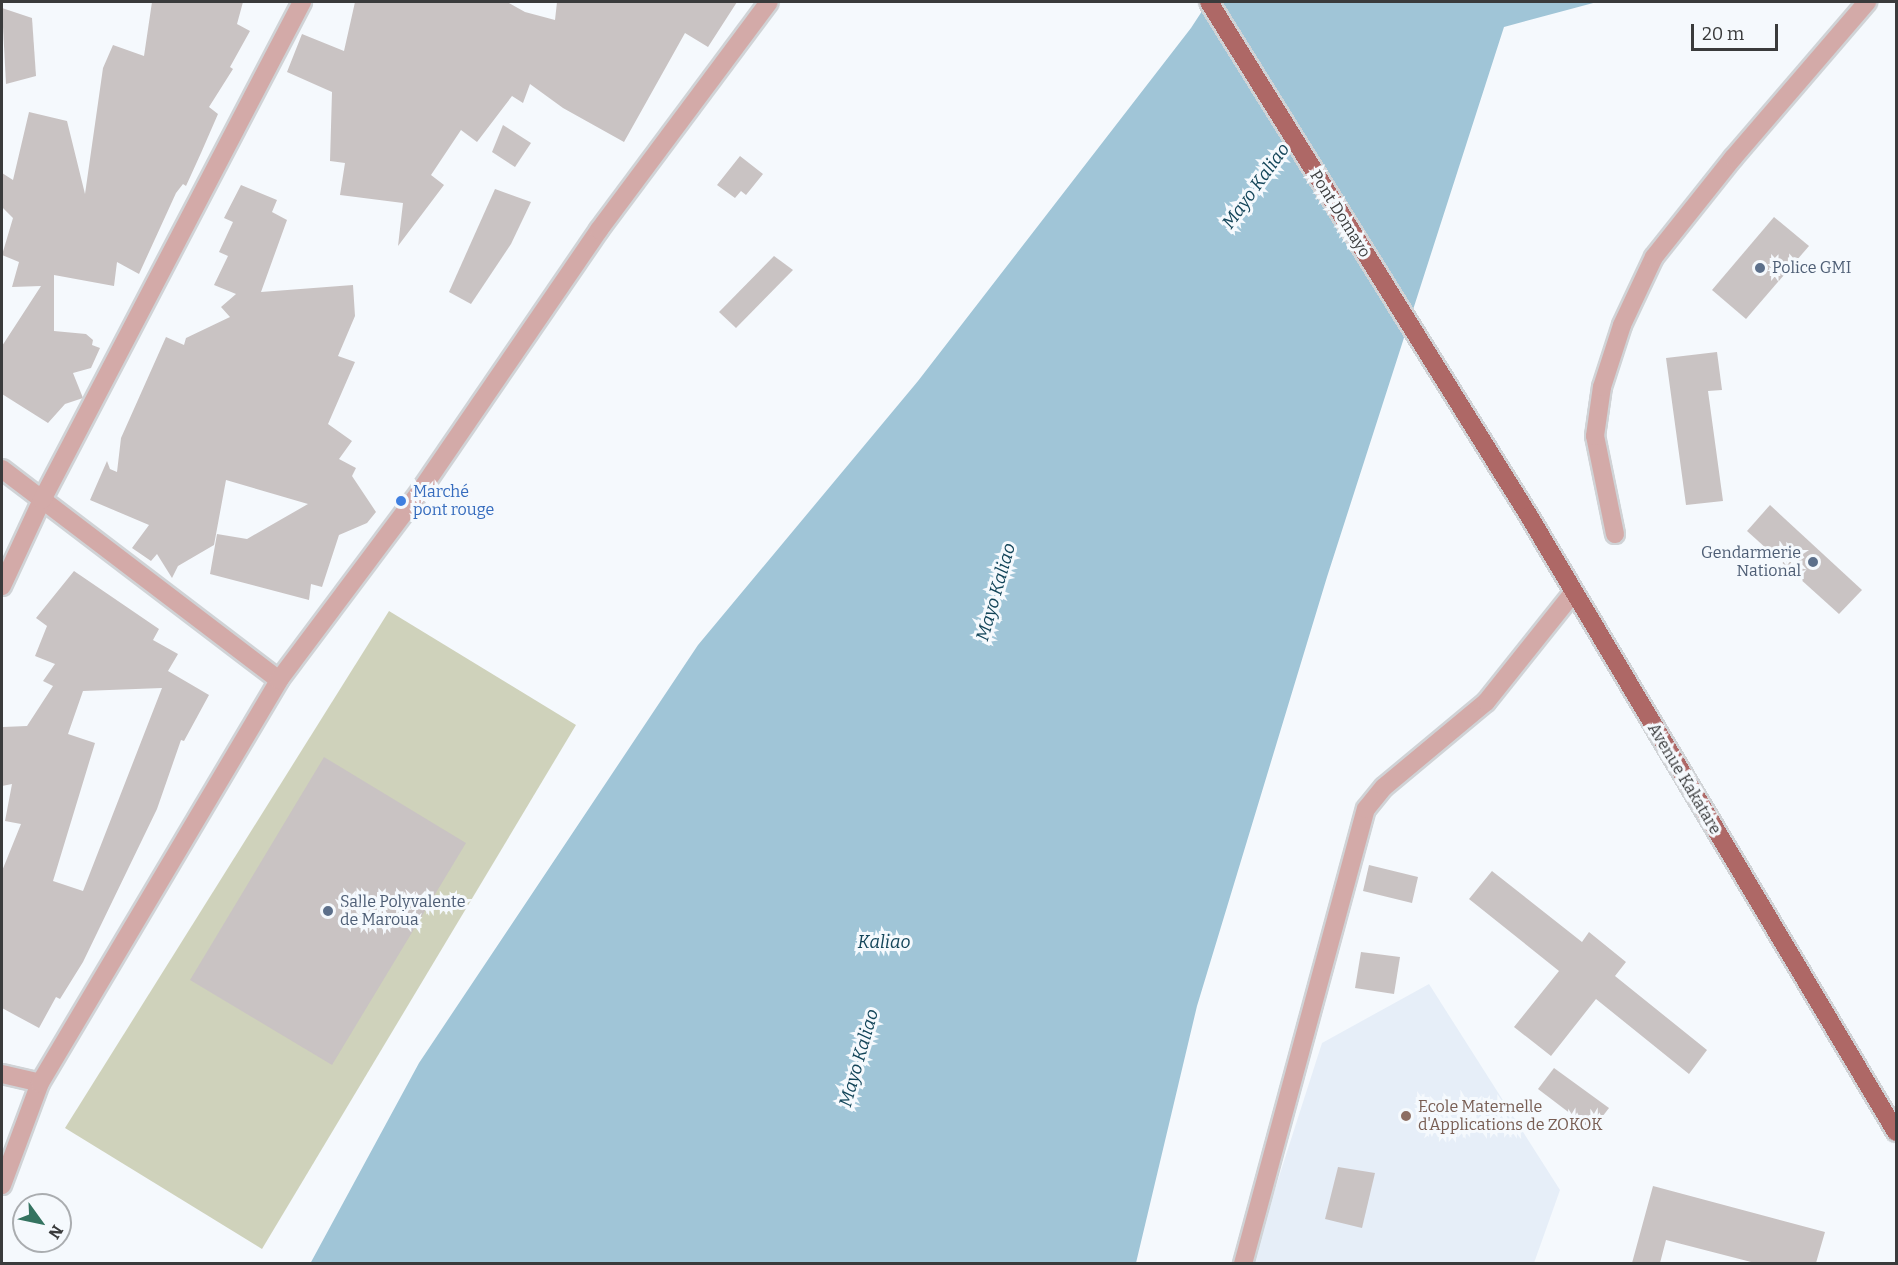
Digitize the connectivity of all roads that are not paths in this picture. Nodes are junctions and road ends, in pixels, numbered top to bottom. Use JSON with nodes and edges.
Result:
{"nodes":[{"id":1,"x":302,"y":2,"type":"edge"},
{"id":2,"x":769,"y":2,"type":"edge"},
{"id":3,"x":1209,"y":2,"type":"edge"},
{"id":4,"x":1867,"y":2,"type":"edge"},
{"id":5,"x":1471,"y":427,"type":"joint"},
{"id":6,"x":2,"y":469,"type":"edge"},
{"id":7,"x":42,"y":500,"type":"junction"},
{"id":8,"x":1615,"y":534,"type":"dead end"},
{"id":9,"x":2,"y":586,"type":"edge"},
{"id":10,"x":1573,"y":593,"type":"junction"},
{"id":11,"x":279,"y":680,"type":"junction"},
{"id":12,"x":2,"y":1074,"type":"edge"},
{"id":13,"x":40,"y":1083,"type":"junction"},
{"id":14,"x":1896,"y":1131,"type":"edge"},
{"id":15,"x":2,"y":1185,"type":"edge"},
{"id":16,"x":1243,"y":1263,"type":"edge"}],
"edges":[{"from":1,"to":7,"type":"street"},
{"from":2,"to":11,"type":"street"},
{"from":3,"to":5,"type":"main road","name":"Pont Domayo"},
{"from":4,"to":8,"type":"street"},
{"from":5,"to":10,"type":"main road","name":"Avenue Kakatare"},
{"from":6,"to":7,"type":"street"},
{"from":7,"to":9,"type":"street"},
{"from":7,"to":11,"type":"street"},
{"from":10,"to":14,"type":"main road","name":"Avenue Kakatare"},
{"from":10,"to":16,"type":"street"},
{"from":11,"to":13,"type":"street"},
{"from":12,"to":13,"type":"street"},
{"from":13,"to":15,"type":"street"}]}
